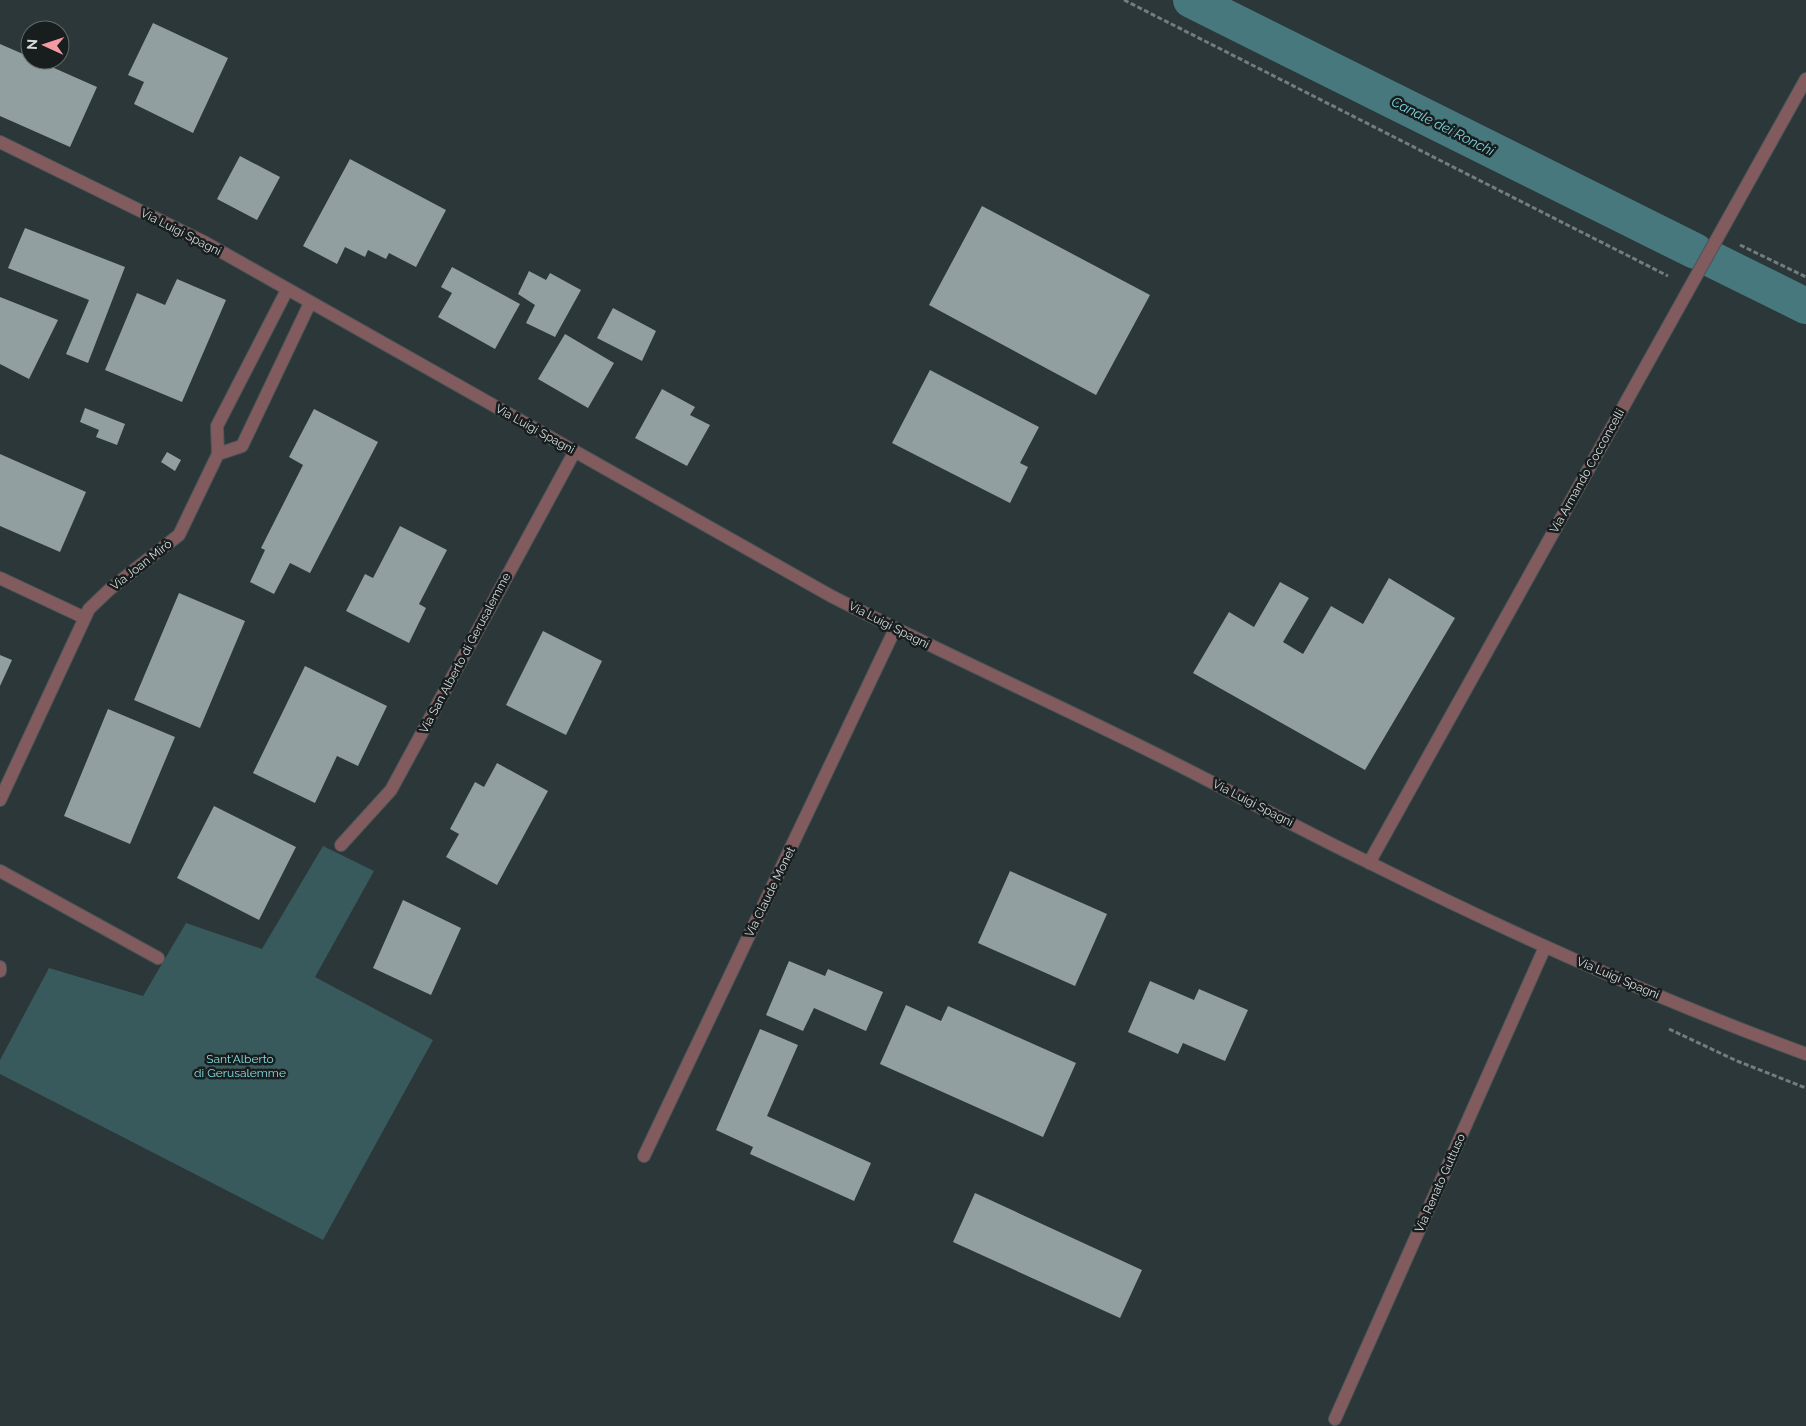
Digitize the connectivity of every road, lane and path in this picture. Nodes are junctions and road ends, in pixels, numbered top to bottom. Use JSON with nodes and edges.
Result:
{"nodes":[{"id":1,"x":1124,"y":0,"type":"edge"},
{"id":2,"x":1806,"y":79,"type":"edge"},
{"id":3,"x":0,"y":142,"type":"edge"},
{"id":4,"x":1718,"y":235,"type":"junction"},
{"id":5,"x":1806,"y":276,"type":"edge"},
{"id":6,"x":1675,"y":280,"type":"dead end"},
{"id":7,"x":287,"y":290,"type":"junction"},
{"id":8,"x":310,"y":303,"type":"junction"},
{"id":9,"x":574,"y":451,"type":"junction"},
{"id":10,"x":218,"y":454,"type":"junction"},
{"id":11,"x":0,"y":578,"type":"edge"},
{"id":12,"x":85,"y":618,"type":"junction"},
{"id":13,"x":895,"y":629,"type":"junction"},
{"id":14,"x":0,"y":800,"type":"edge"},
{"id":15,"x":341,"y":845,"type":"dead end"},
{"id":16,"x":1369,"y":863,"type":"junction"},
{"id":17,"x":0,"y":871,"type":"edge"},
{"id":18,"x":1545,"y":947,"type":"junction"},
{"id":19,"x":158,"y":958,"type":"dead end"},
{"id":20,"x":1806,"y":1054,"type":"edge"},
{"id":21,"x":644,"y":1156,"type":"dead end"},
{"id":22,"x":1335,"y":1419,"type":"dead end"}],
"edges":[{"from":1,"to":6,"type":"path"},
{"from":2,"to":4,"type":"street","name":"Via Armando Cocconcelli"},
{"from":3,"to":7,"type":"street","name":"Via Luigi Spagni"},
{"from":4,"to":5,"type":"path"},
{"from":4,"to":16,"type":"street","name":"Via Armando Cocconcelli"},
{"from":7,"to":8,"type":"street","name":"Via Luigi Spagni"},
{"from":7,"to":10,"type":"street","name":"Via Joan Mirò"},
{"from":8,"to":9,"type":"street","name":"Via Luigi Spagni"},
{"from":8,"to":10,"type":"street"},
{"from":9,"to":13,"type":"street","name":"Via Luigi Spagni"},
{"from":9,"to":15,"type":"street","name":"Via San Alberto di Gerusalemme"},
{"from":10,"to":12,"type":"street","name":"Via Joan Mirò"},
{"from":11,"to":12,"type":"street"},
{"from":12,"to":14,"type":"street","name":"Via Joan Mirò"},
{"from":13,"to":16,"type":"street","name":"Via Luigi Spagni"},
{"from":13,"to":21,"type":"street","name":"Via Claude Monet"},
{"from":16,"to":18,"type":"street","name":"Via Luigi Spagni"},
{"from":17,"to":19,"type":"street"},
{"from":18,"to":20,"type":"street","name":"Via Luigi Spagni"},
{"from":18,"to":22,"type":"street","name":"Via Renato Guttuso"}]}
